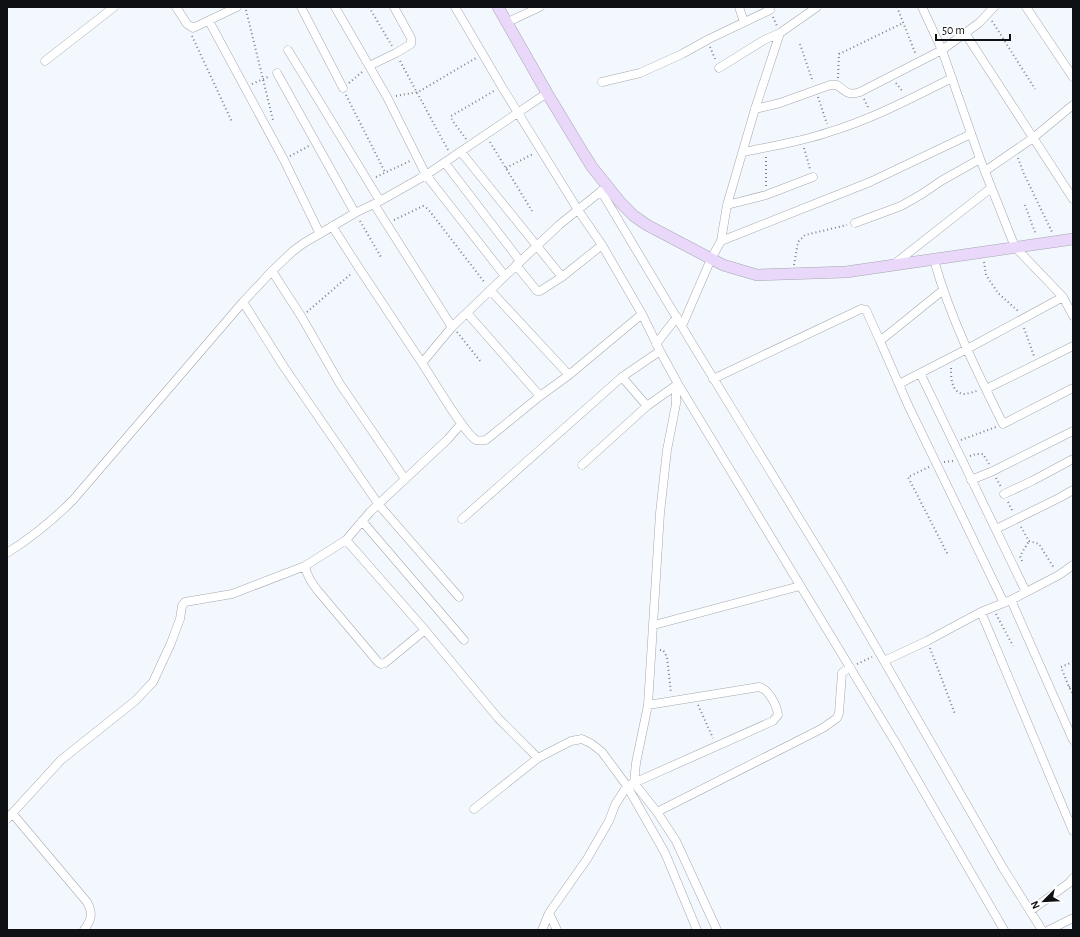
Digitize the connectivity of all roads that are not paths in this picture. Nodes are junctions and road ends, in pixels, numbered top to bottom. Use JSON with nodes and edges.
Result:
{"nodes":[{"id":1,"x":176,"y":7,"type":"edge"},
{"id":2,"x":237,"y":7,"type":"edge"},
{"id":3,"x":301,"y":7,"type":"edge"},
{"id":4,"x":335,"y":7,"type":"edge"},
{"id":5,"x":394,"y":7,"type":"edge"},
{"id":6,"x":455,"y":7,"type":"edge"},
{"id":7,"x":498,"y":7,"type":"edge"},
{"id":8,"x":540,"y":7,"type":"edge"},
{"id":9,"x":739,"y":7,"type":"edge"},
{"id":10,"x":817,"y":7,"type":"edge"},
{"id":11,"x":922,"y":7,"type":"edge"},
{"id":12,"x":994,"y":7,"type":"edge"},
{"id":13,"x":1026,"y":7,"type":"edge"},
{"id":14,"x":109,"y":9,"type":"edge"},
{"id":15,"x":770,"y":10,"type":"road end"},
{"id":16,"x":209,"y":21,"type":"junction"},
{"id":17,"x":508,"y":22,"type":"junction"},
{"id":18,"x":744,"y":22,"type":"junction"},
{"id":19,"x":780,"y":33,"type":"junction"},
{"id":20,"x":965,"y":33,"type":"junction"},
{"id":21,"x":288,"y":50,"type":"dead end"},
{"id":22,"x":942,"y":50,"type":"junction"},
{"id":23,"x":45,"y":61,"type":"dead end"},
{"id":24,"x":369,"y":66,"type":"junction"},
{"id":25,"x":719,"y":68,"type":"road end"},
{"id":26,"x":277,"y":73,"type":"dead end"},
{"id":27,"x":1073,"y":77,"type":"edge"},
{"id":28,"x":952,"y":78,"type":"junction"},
{"id":29,"x":602,"y":82,"type":"dead end"},
{"id":30,"x":344,"y":88,"type":"road end"},
{"id":31,"x":547,"y":93,"type":"junction"},
{"id":32,"x":1073,"y":105,"type":"edge"},
{"id":33,"x":755,"y":109,"type":"junction"},
{"id":34,"x":518,"y":112,"type":"junction"},
{"id":35,"x":971,"y":134,"type":"junction"},
{"id":36,"x":1033,"y":138,"type":"junction"},
{"id":37,"x":461,"y":152,"type":"junction"},
{"id":38,"x":743,"y":152,"type":"junction"},
{"id":39,"x":980,"y":159,"type":"junction"},
{"id":40,"x":449,"y":161,"type":"junction"},
{"id":41,"x":985,"y":171,"type":"junction"},
{"id":42,"x":426,"y":176,"type":"junction"},
{"id":43,"x":813,"y":177,"type":"road end"},
{"id":44,"x":991,"y":188,"type":"junction"},
{"id":45,"x":604,"y":189,"type":"junction"},
{"id":46,"x":1073,"y":199,"type":"edge"},
{"id":47,"x":377,"y":202,"type":"junction"},
{"id":48,"x":727,"y":205,"type":"junction"},
{"id":49,"x":578,"y":210,"type":"junction"},
{"id":50,"x":355,"y":213,"type":"junction"},
{"id":51,"x":856,"y":223,"type":"road end"},
{"id":52,"x":332,"y":226,"type":"junction"},
{"id":53,"x":320,"y":234,"type":"junction"},
{"id":54,"x":1073,"y":239,"type":"edge"},
{"id":55,"x":721,"y":241,"type":"junction"},
{"id":56,"x":602,"y":245,"type":"junction"},
{"id":57,"x":537,"y":246,"type":"junction"},
{"id":58,"x":1015,"y":247,"type":"junction"},
{"id":59,"x":711,"y":259,"type":"junction"},
{"id":60,"x":934,"y":260,"type":"junction"},
{"id":61,"x":518,"y":263,"type":"junction"},
{"id":62,"x":892,"y":265,"type":"junction"},
{"id":63,"x":272,"y":271,"type":"junction"},
{"id":64,"x":505,"y":276,"type":"junction"},
{"id":65,"x":562,"y":277,"type":"junction"},
{"id":66,"x":490,"y":290,"type":"junction"},
{"id":67,"x":942,"y":291,"type":"junction"},
{"id":68,"x":1063,"y":297,"type":"junction"},
{"id":69,"x":243,"y":302,"type":"junction"},
{"id":70,"x":467,"y":313,"type":"junction"},
{"id":71,"x":642,"y":314,"type":"junction"},
{"id":72,"x":1073,"y":316,"type":"edge"},
{"id":73,"x":677,"y":317,"type":"junction"},
{"id":74,"x":682,"y":326,"type":"junction"},
{"id":75,"x":452,"y":327,"type":"junction"},
{"id":76,"x":880,"y":341,"type":"junction"},
{"id":77,"x":1073,"y":346,"type":"edge"},
{"id":78,"x":658,"y":348,"type":"junction"},
{"id":79,"x":967,"y":349,"type":"junction"},
{"id":80,"x":422,"y":363,"type":"junction"},
{"id":81,"x":920,"y":373,"type":"junction"},
{"id":82,"x":569,"y":376,"type":"junction"},
{"id":83,"x":622,"y":377,"type":"junction"},
{"id":84,"x":713,"y":379,"type":"junction"},
{"id":85,"x":899,"y":384,"type":"junction"},
{"id":86,"x":676,"y":385,"type":"junction"},
{"id":87,"x":1073,"y":388,"type":"edge"},
{"id":88,"x":986,"y":389,"type":"junction"},
{"id":89,"x":540,"y":396,"type":"junction"},
{"id":90,"x":647,"y":406,"type":"junction"},
{"id":91,"x":461,"y":424,"type":"junction"},
{"id":92,"x":1073,"y":431,"type":"edge"},
{"id":93,"x":1073,"y":459,"type":"edge"},
{"id":94,"x":582,"y":465,"type":"dead end"},
{"id":95,"x":405,"y":479,"type":"junction"},
{"id":96,"x":971,"y":480,"type":"junction"},
{"id":97,"x":1073,"y":490,"type":"edge"},
{"id":98,"x":1004,"y":494,"type":"dead end"},
{"id":99,"x":380,"y":504,"type":"junction"},
{"id":100,"x":462,"y":519,"type":"dead end"},
{"id":101,"x":362,"y":521,"type":"junction"},
{"id":102,"x":996,"y":529,"type":"junction"},
{"id":103,"x":346,"y":540,"type":"junction"},
{"id":104,"x":7,"y":554,"type":"edge"},
{"id":105,"x":1073,"y":565,"type":"edge"},
{"id":106,"x":305,"y":566,"type":"junction"},
{"id":107,"x":800,"y":586,"type":"junction"},
{"id":108,"x":1026,"y":592,"type":"junction"},
{"id":109,"x":459,"y":597,"type":"dead end"},
{"id":110,"x":1007,"y":601,"type":"junction"},
{"id":111,"x":981,"y":612,"type":"junction"},
{"id":112,"x":654,"y":625,"type":"junction"},
{"id":113,"x":425,"y":630,"type":"junction"},
{"id":114,"x":464,"y":640,"type":"dead end"},
{"id":115,"x":884,"y":661,"type":"junction"},
{"id":116,"x":850,"y":667,"type":"junction"},
{"id":117,"x":648,"y":705,"type":"junction"},
{"id":118,"x":1073,"y":740,"type":"edge"},
{"id":119,"x":538,"y":758,"type":"junction"},
{"id":120,"x":630,"y":784,"type":"junction"},
{"id":121,"x":474,"y":809,"type":"dead end"},
{"id":122,"x":657,"y":812,"type":"junction"},
{"id":123,"x":9,"y":816,"type":"edge"},
{"id":124,"x":1073,"y":831,"type":"edge"},
{"id":125,"x":1073,"y":878,"type":"edge"},
{"id":126,"x":1030,"y":911,"type":"junction"},
{"id":127,"x":549,"y":913,"type":"junction"},
{"id":128,"x":1073,"y":918,"type":"edge"},
{"id":129,"x":84,"y":930,"type":"edge"},
{"id":130,"x":542,"y":930,"type":"edge"},
{"id":131,"x":557,"y":930,"type":"edge"},
{"id":132,"x":697,"y":930,"type":"edge"},
{"id":133,"x":717,"y":930,"type":"edge"},
{"id":134,"x":1004,"y":930,"type":"edge"},
{"id":135,"x":1042,"y":930,"type":"edge"},
{"id":136,"x":1049,"y":930,"type":"edge"}],
"edges":[{"from":1,"to":16,"type":"street"},
{"from":2,"to":16,"type":"street"},
{"from":3,"to":30,"type":"street"},
{"from":4,"to":24,"type":"street"},
{"from":5,"to":24,"type":"street"},
{"from":6,"to":34,"type":"street"},
{"from":7,"to":17,"type":"main road"},
{"from":8,"to":17,"type":"street"},
{"from":9,"to":18,"type":"street"},
{"from":10,"to":19,"type":"street"},
{"from":11,"to":22,"type":"street"},
{"from":12,"to":20,"type":"street"},
{"from":13,"to":27,"type":"street"},
{"from":14,"to":23,"type":"street"},
{"from":15,"to":18,"type":"street"},
{"from":16,"to":53,"type":"street"},
{"from":17,"to":31,"type":"main road"},
{"from":18,"to":29,"type":"street"},
{"from":19,"to":25,"type":"street"},
{"from":19,"to":33,"type":"street"},
{"from":20,"to":22,"type":"street"},
{"from":20,"to":36,"type":"street"},
{"from":21,"to":47,"type":"street"},
{"from":22,"to":28,"type":"street"},
{"from":22,"to":33,"type":"street"},
{"from":24,"to":42,"type":"street"},
{"from":26,"to":50,"type":"street"},
{"from":28,"to":35,"type":"street"},
{"from":28,"to":38,"type":"street"},
{"from":31,"to":34,"type":"street"},
{"from":31,"to":45,"type":"main road"},
{"from":32,"to":36,"type":"street"},
{"from":33,"to":38,"type":"street"},
{"from":34,"to":37,"type":"street"},
{"from":34,"to":49,"type":"street"},
{"from":35,"to":39,"type":"street"},
{"from":35,"to":55,"type":"street"},
{"from":36,"to":41,"type":"street"},
{"from":36,"to":46,"type":"street"},
{"from":37,"to":40,"type":"street"},
{"from":37,"to":57,"type":"street"},
{"from":38,"to":48,"type":"street"},
{"from":39,"to":41,"type":"street"},
{"from":39,"to":51,"type":"street"},
{"from":40,"to":42,"type":"street"},
{"from":40,"to":61,"type":"street"},
{"from":41,"to":44,"type":"street"},
{"from":42,"to":47,"type":"street"},
{"from":42,"to":64,"type":"street"},
{"from":43,"to":48,"type":"street"},
{"from":44,"to":58,"type":"street"},
{"from":44,"to":62,"type":"street"},
{"from":45,"to":49,"type":"street"},
{"from":45,"to":59,"type":"main road"},
{"from":45,"to":73,"type":"street"},
{"from":47,"to":50,"type":"street"},
{"from":47,"to":75,"type":"street"},
{"from":48,"to":55,"type":"street"},
{"from":49,"to":56,"type":"street"},
{"from":49,"to":57,"type":"street"},
{"from":50,"to":52,"type":"street"},
{"from":52,"to":53,"type":"street"},
{"from":52,"to":80,"type":"street"},
{"from":53,"to":63,"type":"street"},
{"from":54,"to":58,"type":"main road"},
{"from":55,"to":59,"type":"street"},
{"from":56,"to":65,"type":"street"},
{"from":56,"to":71,"type":"street"},
{"from":57,"to":61,"type":"street"},
{"from":57,"to":65,"type":"street"},
{"from":58,"to":60,"type":"main road"},
{"from":58,"to":68,"type":"street"},
{"from":59,"to":62,"type":"main road"},
{"from":59,"to":74,"type":"street"},
{"from":60,"to":62,"type":"main road"},
{"from":60,"to":67,"type":"street"},
{"from":61,"to":64,"type":"street"},
{"from":61,"to":65,"type":"street"},
{"from":63,"to":69,"type":"street"},
{"from":63,"to":95,"type":"street"},
{"from":64,"to":66,"type":"street"},
{"from":66,"to":70,"type":"street"},
{"from":66,"to":82,"type":"street"},
{"from":67,"to":76,"type":"street"},
{"from":67,"to":79,"type":"street"},
{"from":68,"to":72,"type":"street"},
{"from":68,"to":79,"type":"street"},
{"from":69,"to":99,"type":"street"},
{"from":69,"to":104,"type":"street"},
{"from":70,"to":75,"type":"street"},
{"from":70,"to":89,"type":"street"},
{"from":71,"to":78,"type":"street"},
{"from":71,"to":82,"type":"street"},
{"from":73,"to":74,"type":"street"},
{"from":73,"to":78,"type":"street"},
{"from":74,"to":84,"type":"street"},
{"from":75,"to":80,"type":"street"},
{"from":76,"to":84,"type":"street"},
{"from":76,"to":85,"type":"street"},
{"from":77,"to":88,"type":"street"},
{"from":78,"to":83,"type":"street"},
{"from":78,"to":86,"type":"street"},
{"from":79,"to":81,"type":"street"},
{"from":79,"to":88,"type":"street"},
{"from":80,"to":91,"type":"street"},
{"from":81,"to":85,"type":"street"},
{"from":81,"to":96,"type":"street"},
{"from":82,"to":89,"type":"street"},
{"from":83,"to":90,"type":"street"},
{"from":83,"to":100,"type":"street"},
{"from":84,"to":115,"type":"street"},
{"from":85,"to":110,"type":"street"},
{"from":86,"to":90,"type":"street"},
{"from":86,"to":107,"type":"street"},
{"from":86,"to":112,"type":"street"},
{"from":87,"to":88,"type":"street"},
{"from":89,"to":91,"type":"street"},
{"from":90,"to":94,"type":"street"},
{"from":91,"to":95,"type":"street"},
{"from":92,"to":96,"type":"street"},
{"from":93,"to":98,"type":"street"},
{"from":95,"to":99,"type":"street"},
{"from":96,"to":102,"type":"street"},
{"from":97,"to":102,"type":"street"},
{"from":99,"to":101,"type":"street"},
{"from":99,"to":109,"type":"street"},
{"from":101,"to":103,"type":"street"},
{"from":101,"to":114,"type":"street"},
{"from":102,"to":108,"type":"street"},
{"from":103,"to":106,"type":"street"},
{"from":103,"to":113,"type":"street"},
{"from":105,"to":108,"type":"street"},
{"from":106,"to":113,"type":"street"},
{"from":106,"to":123,"type":"street"},
{"from":107,"to":112,"type":"street"},
{"from":107,"to":116,"type":"street"},
{"from":108,"to":110,"type":"street"},
{"from":110,"to":111,"type":"street"},
{"from":110,"to":118,"type":"street"},
{"from":111,"to":115,"type":"street"},
{"from":111,"to":124,"type":"street"},
{"from":112,"to":117,"type":"street"},
{"from":113,"to":119,"type":"street"},
{"from":115,"to":126,"type":"street"},
{"from":116,"to":122,"type":"street"},
{"from":116,"to":134,"type":"street"},
{"from":117,"to":120,"type":"street"},
{"from":117,"to":120,"type":"street"},
{"from":119,"to":120,"type":"street"},
{"from":119,"to":121,"type":"street"},
{"from":120,"to":122,"type":"street"},
{"from":120,"to":127,"type":"street"},
{"from":120,"to":132,"type":"street"},
{"from":122,"to":133,"type":"street"},
{"from":123,"to":129,"type":"street"},
{"from":125,"to":126,"type":"street"},
{"from":126,"to":135,"type":"street"},
{"from":127,"to":130,"type":"street"},
{"from":127,"to":131,"type":"street"},
{"from":128,"to":136,"type":"street"}]}
